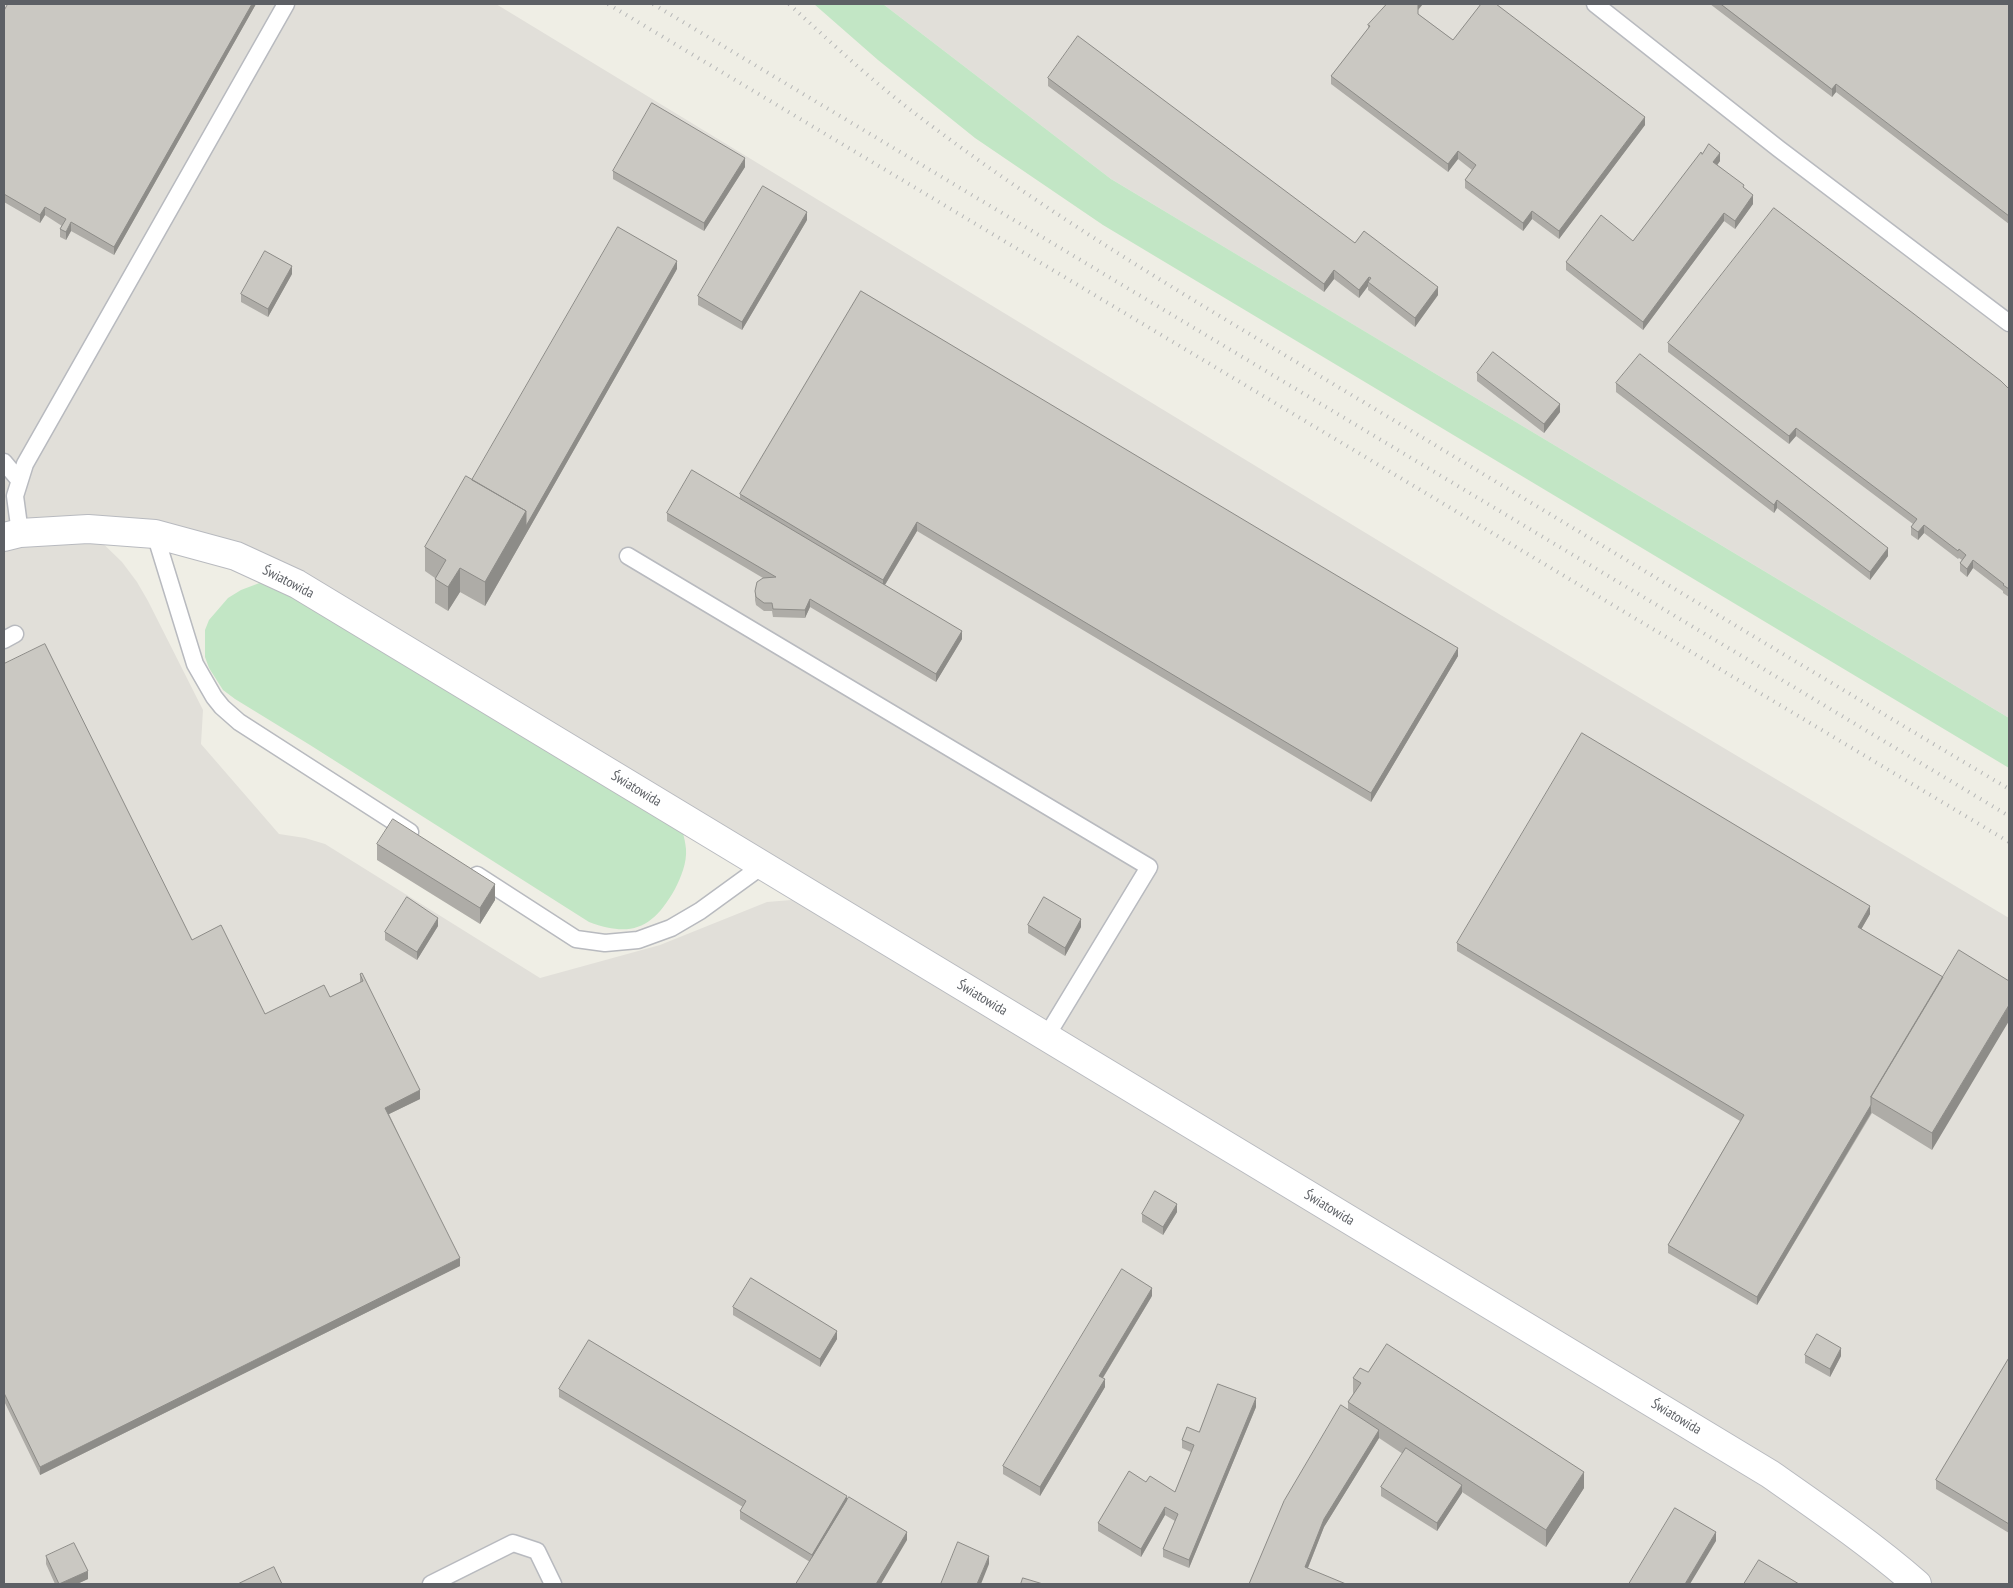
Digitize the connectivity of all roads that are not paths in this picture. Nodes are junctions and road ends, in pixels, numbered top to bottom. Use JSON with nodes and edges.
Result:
{"nodes":[{"id":1,"x":286,"y":4,"type":"edge"},
{"id":2,"x":1595,"y":4,"type":"edge"},
{"id":3,"x":2009,"y":323,"type":"edge"},
{"id":4,"x":4,"y":462,"type":"edge"},
{"id":5,"x":19,"y":480,"type":"junction"},
{"id":6,"x":155,"y":534,"type":"junction"},
{"id":7,"x":12,"y":535,"type":"edge"},
{"id":8,"x":628,"y":556,"type":"dead end"},
{"id":9,"x":420,"y":838,"type":"edge"},
{"id":10,"x":461,"y":865,"type":"edge"},
{"id":11,"x":762,"y":866,"type":"junction"},
{"id":12,"x":1046,"y":1037,"type":"junction"},
{"id":13,"x":431,"y":1584,"type":"edge"},
{"id":14,"x":553,"y":1584,"type":"edge"},
{"id":15,"x":1917,"y":1584,"type":"edge"}],
"edges":[{"from":1,"to":5,"type":"lane"},
{"from":2,"to":3,"type":"lane"},
{"from":4,"to":5,"type":"lane"},
{"from":5,"to":7,"type":"lane"},
{"from":6,"to":7,"type":"street","name":"Światowida"},
{"from":6,"to":9,"type":"lane"},
{"from":6,"to":11,"type":"street","name":"Światowida"},
{"from":8,"to":12,"type":"lane"},
{"from":10,"to":11,"type":"lane"},
{"from":11,"to":12,"type":"street","name":"Światowida"},
{"from":12,"to":15,"type":"street","name":"Światowida"},
{"from":13,"to":14,"type":"lane"}]}
